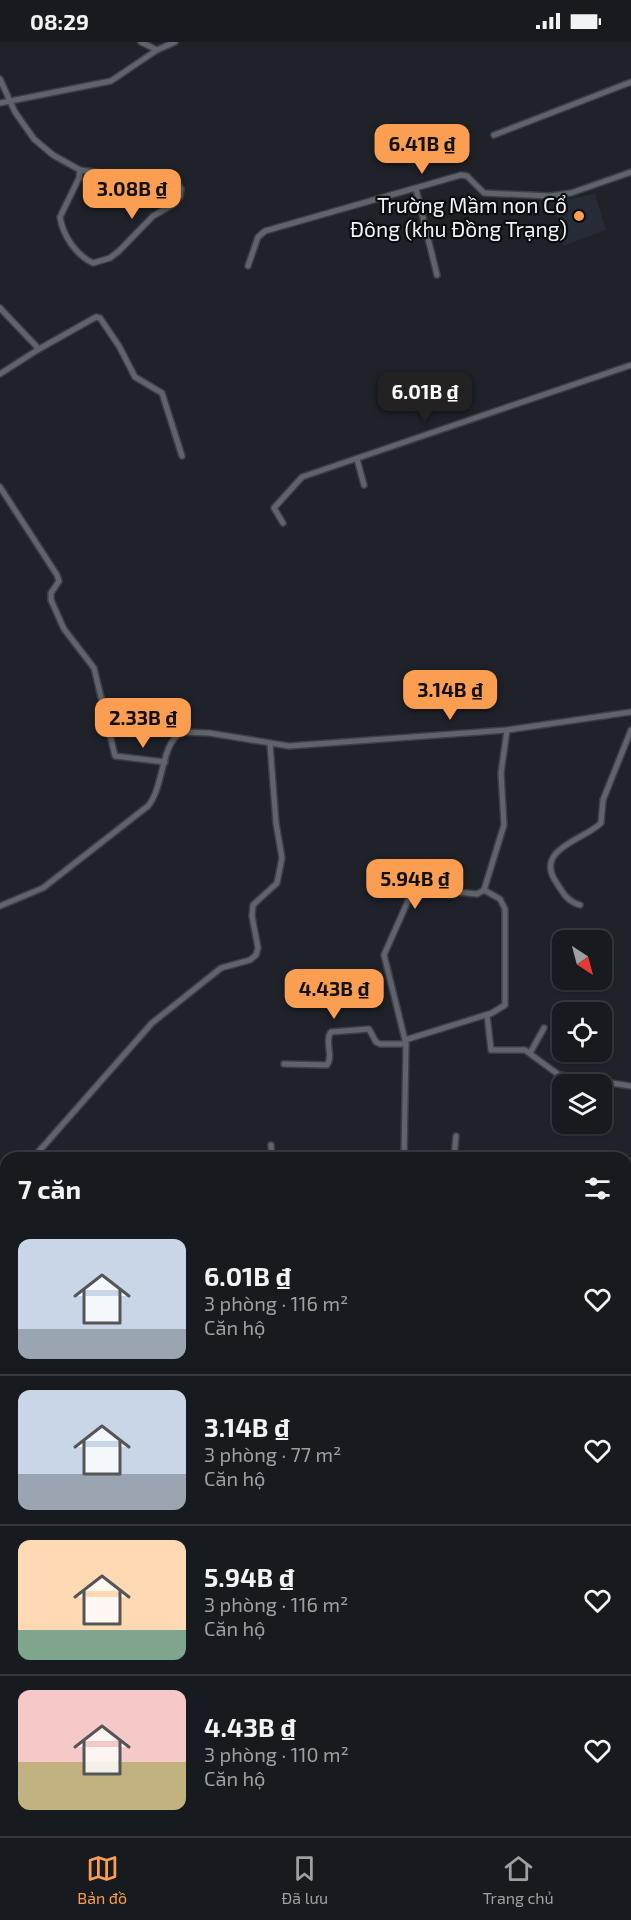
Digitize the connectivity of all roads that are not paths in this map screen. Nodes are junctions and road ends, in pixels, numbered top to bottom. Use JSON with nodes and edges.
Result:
{"nodes":[{"id":1,"x":141,"y":42,"type":"edge"},
{"id":2,"x":175,"y":42,"type":"edge"},
{"id":3,"x":157,"y":50,"type":"junction"},
{"id":4,"x":0,"y":79,"type":"edge"},
{"id":5,"x":631,"y":82,"type":"edge"},
{"id":6,"x":12,"y":102,"type":"junction"},
{"id":7,"x":0,"y":103,"type":"edge"},
{"id":8,"x":494,"y":135,"type":"dead end"},
{"id":9,"x":80,"y":170,"type":"junction"},
{"id":10,"x":631,"y":172,"type":"edge"},
{"id":11,"x":416,"y":189,"type":"junction"},
{"id":12,"x":248,"y":266,"type":"dead end"},
{"id":13,"x":437,"y":275,"type":"dead end"},
{"id":14,"x":0,"y":308,"type":"edge"},
{"id":15,"x":39,"y":349,"type":"junction"},
{"id":16,"x":631,"y":364,"type":"edge"},
{"id":17,"x":0,"y":374,"type":"edge"},
{"id":18,"x":182,"y":456,"type":"dead end"},
{"id":19,"x":357,"y":459,"type":"junction"},
{"id":20,"x":364,"y":485,"type":"dead end"},
{"id":21,"x":0,"y":487,"type":"edge"},
{"id":22,"x":282,"y":523,"type":"dead end"},
{"id":23,"x":631,"y":712,"type":"edge"},
{"id":24,"x":507,"y":730,"type":"junction"},
{"id":25,"x":631,"y":730,"type":"edge"},
{"id":26,"x":270,"y":744,"type":"junction"},
{"id":27,"x":165,"y":762,"type":"junction"},
{"id":28,"x":484,"y":890,"type":"junction"},
{"id":29,"x":580,"y":905,"type":"dead end"},
{"id":30,"x":0,"y":906,"type":"edge"},
{"id":31,"x":487,"y":1015,"type":"junction"},
{"id":32,"x":544,"y":1028,"type":"dead end"},
{"id":33,"x":405,"y":1042,"type":"junction"},
{"id":34,"x":530,"y":1053,"type":"junction"},
{"id":35,"x":284,"y":1064,"type":"dead end"},
{"id":36,"x":631,"y":1086,"type":"edge"},
{"id":37,"x":456,"y":1136,"type":"dead end"},
{"id":38,"x":271,"y":1144,"type":"dead end"},
{"id":39,"x":38,"y":1152,"type":"edge"},
{"id":40,"x":272,"y":1152,"type":"edge"},
{"id":41,"x":404,"y":1152,"type":"edge"},
{"id":42,"x":455,"y":1152,"type":"edge"}],
"edges":[{"from":1,"to":3,"type":"street"},
{"from":2,"to":3,"type":"street"},
{"from":3,"to":6,"type":"street"},
{"from":4,"to":6,"type":"street"},
{"from":5,"to":8,"type":"street"},
{"from":6,"to":7,"type":"street"},
{"from":6,"to":9,"type":"street"},
{"from":9,"to":9,"type":"street"},
{"from":10,"to":11,"type":"street"},
{"from":11,"to":12,"type":"street"},
{"from":11,"to":13,"type":"street"},
{"from":14,"to":15,"type":"street"},
{"from":15,"to":17,"type":"street"},
{"from":15,"to":18,"type":"street"},
{"from":16,"to":19,"type":"street"},
{"from":19,"to":20,"type":"street"},
{"from":19,"to":22,"type":"street"},
{"from":21,"to":27,"type":"street"},
{"from":23,"to":24,"type":"street"},
{"from":24,"to":26,"type":"street"},
{"from":24,"to":28,"type":"street"},
{"from":25,"to":29,"type":"street"},
{"from":26,"to":27,"type":"street"},
{"from":26,"to":39,"type":"street"},
{"from":27,"to":30,"type":"street"},
{"from":28,"to":31,"type":"street"},
{"from":28,"to":33,"type":"street"},
{"from":31,"to":33,"type":"street"},
{"from":31,"to":34,"type":"street"},
{"from":32,"to":34,"type":"street"},
{"from":33,"to":35,"type":"street"},
{"from":33,"to":41,"type":"street"},
{"from":34,"to":36,"type":"street"},
{"from":37,"to":42,"type":"street"},
{"from":38,"to":40,"type":"street"}]}
